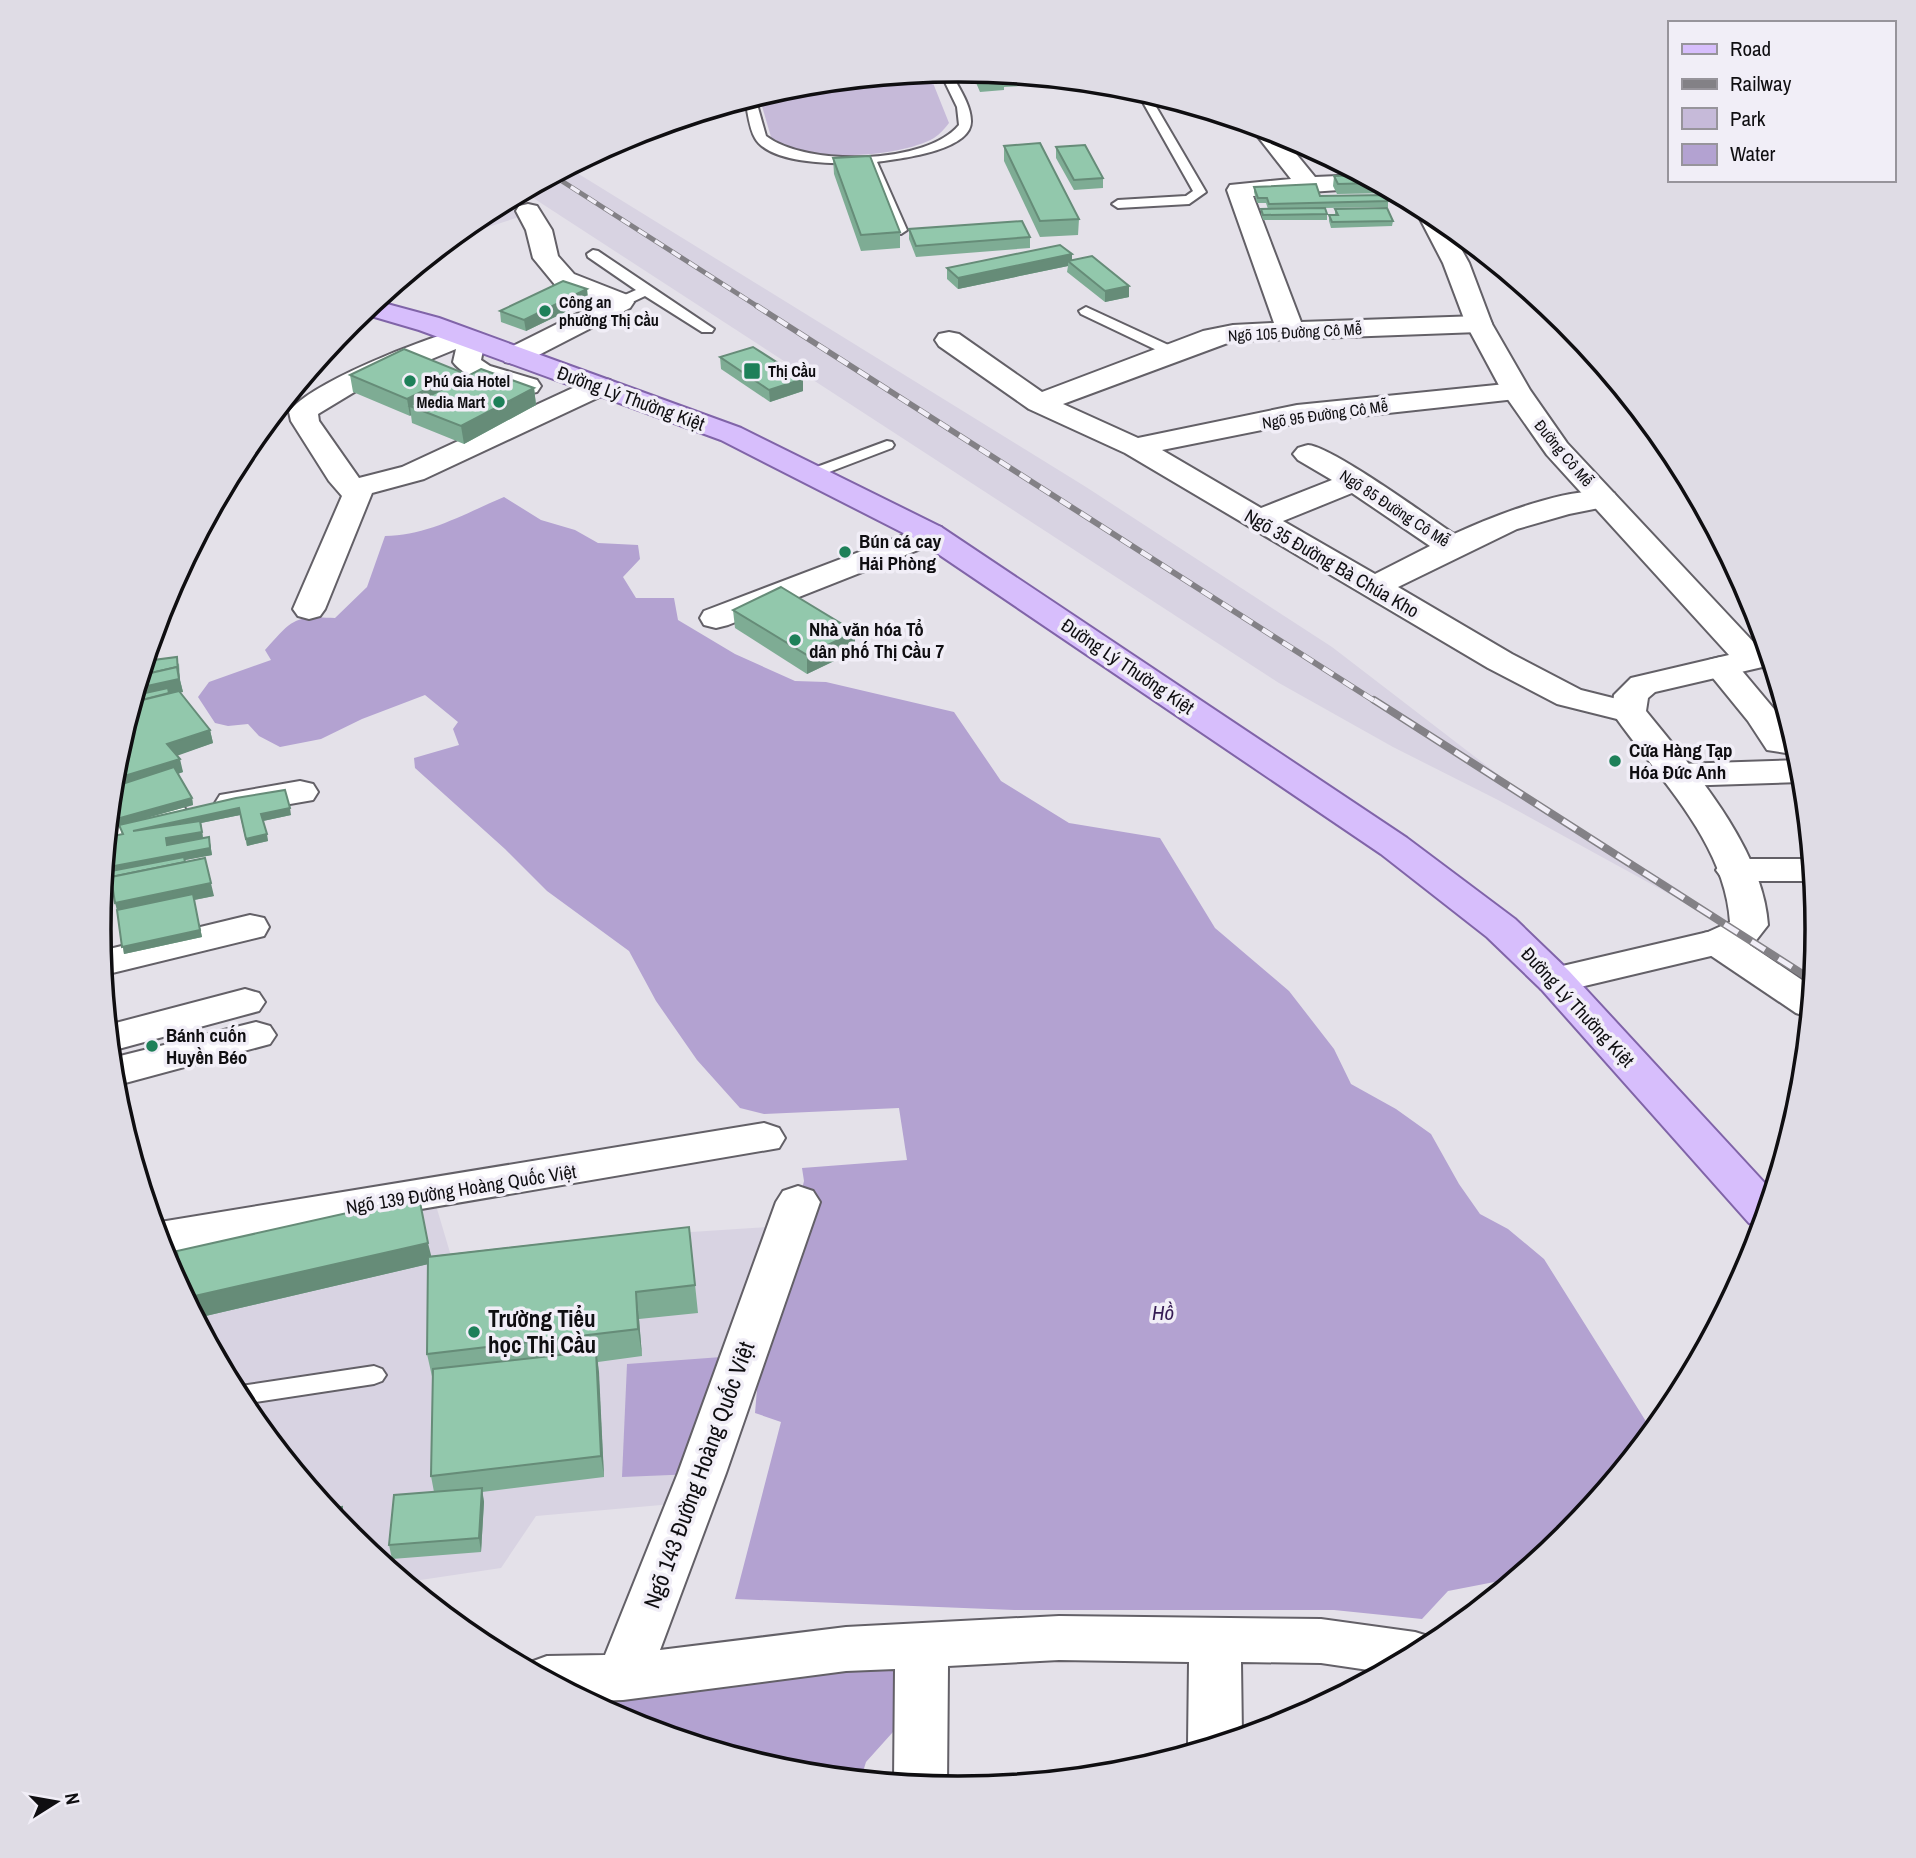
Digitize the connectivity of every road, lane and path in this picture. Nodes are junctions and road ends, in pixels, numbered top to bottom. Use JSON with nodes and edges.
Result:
{"nodes":[{"id":1,"x":950,"y":82,"type":"edge"},
{"id":2,"x":1149,"y":105,"type":"edge"},
{"id":3,"x":753,"y":108,"type":"edge"},
{"id":4,"x":1276,"y":145,"type":"edge"},
{"id":5,"x":870,"y":159,"type":"junction"},
{"id":6,"x":1357,"y":183,"type":"edge"},
{"id":7,"x":1308,"y":185,"type":"junction"},
{"id":8,"x":1118,"y":204,"type":"dead end"},
{"id":9,"x":528,"y":211,"type":"dead end"},
{"id":10,"x":901,"y":230,"type":"edge"},
{"id":11,"x":1441,"y":234,"type":"edge"},
{"id":12,"x":593,"y":254,"type":"dead end"},
{"id":13,"x":646,"y":291,"type":"junction"},
{"id":14,"x":621,"y":302,"type":"junction"},
{"id":15,"x":380,"y":311,"type":"edge"},
{"id":16,"x":1086,"y":312,"type":"dead end"},
{"id":17,"x":1479,"y":324,"type":"junction"},
{"id":18,"x":707,"y":329,"type":"dead end"},
{"id":19,"x":1290,"y":330,"type":"junction"},
{"id":20,"x":467,"y":338,"type":"junction"},
{"id":21,"x":948,"y":341,"type":"dead end"},
{"id":22,"x":1172,"y":352,"type":"junction"},
{"id":23,"x":515,"y":356,"type":"junction"},
{"id":24,"x":596,"y":385,"type":"junction"},
{"id":25,"x":1516,"y":391,"type":"junction"},
{"id":26,"x":1039,"y":402,"type":"junction"},
{"id":27,"x":887,"y":445,"type":"dead end"},
{"id":28,"x":1135,"y":447,"type":"junction"},
{"id":29,"x":1308,"y":454,"type":"dead end"},
{"id":30,"x":811,"y":474,"type":"junction"},
{"id":31,"x":1355,"y":481,"type":"junction"},
{"id":32,"x":353,"y":489,"type":"junction"},
{"id":33,"x":1603,"y":499,"type":"junction"},
{"id":34,"x":1259,"y":520,"type":"junction"},
{"id":35,"x":930,"y":534,"type":"junction"},
{"id":36,"x":1452,"y":547,"type":"junction"},
{"id":37,"x":1374,"y":587,"type":"junction"},
{"id":38,"x":309,"y":609,"type":"dead end"},
{"id":39,"x":716,"y":618,"type":"dead end"},
{"id":40,"x":1747,"y":660,"type":"edge"},
{"id":41,"x":1629,"y":712,"type":"junction"},
{"id":42,"x":1783,"y":744,"type":"edge"},
{"id":43,"x":1789,"y":771,"type":"edge"},
{"id":44,"x":1679,"y":775,"type":"junction"},
{"id":45,"x":300,"y":792,"type":"dead end"},
{"id":46,"x":117,"y":830,"type":"edge"},
{"id":47,"x":1735,"y":870,"type":"junction"},
{"id":48,"x":1803,"y":870,"type":"edge"},
{"id":49,"x":250,"y":927,"type":"dead end"},
{"id":50,"x":1718,"y":942,"type":"junction"},
{"id":51,"x":112,"y":961,"type":"edge"},
{"id":52,"x":1555,"y":980,"type":"junction"},
{"id":53,"x":1802,"y":998,"type":"edge"},
{"id":54,"x":118,"y":1037,"type":"edge"},
{"id":55,"x":123,"y":1068,"type":"edge"},
{"id":56,"x":764,"y":1138,"type":"dead end"},
{"id":57,"x":798,"y":1202,"type":"dead end"},
{"id":58,"x":1759,"y":1205,"type":"edge"},
{"id":59,"x":170,"y":1236,"type":"edge"},
{"id":60,"x":374,"y":1375,"type":"dead end"},
{"id":61,"x":250,"y":1393,"type":"edge"},
{"id":62,"x":1214,"y":1640,"type":"junction"},
{"id":63,"x":922,"y":1645,"type":"junction"},
{"id":64,"x":1398,"y":1652,"type":"edge"},
{"id":65,"x":623,"y":1676,"type":"junction"},
{"id":66,"x":565,"y":1678,"type":"edge"},
{"id":67,"x":1215,"y":1736,"type":"edge"},
{"id":68,"x":921,"y":1775,"type":"edge"}],
"edges":[{"from":1,"to":5,"type":"lane"},
{"from":2,"to":8,"type":"lane"},
{"from":3,"to":5,"type":"lane"},
{"from":4,"to":7,"type":"street"},
{"from":5,"to":10,"type":"lane"},
{"from":6,"to":7,"type":"street"},
{"from":7,"to":19,"type":"street"},
{"from":9,"to":14,"type":"street"},
{"from":11,"to":17,"type":"street","name":"Đường Cô Mễ"},
{"from":12,"to":13,"type":"lane"},
{"from":13,"to":14,"type":"lane"},
{"from":13,"to":18,"type":"lane"},
{"from":14,"to":23,"type":"street"},
{"from":15,"to":20,"type":"main road","name":"Đường Lý Thường Kiệt"},
{"from":16,"to":22,"type":"lane"},
{"from":17,"to":19,"type":"street","name":"Ngõ 105 Đường Cô Mễ"},
{"from":17,"to":25,"type":"street","name":"Đường Cô Mễ"},
{"from":19,"to":22,"type":"street","name":"Ngõ 105 Đường Cô Mễ"},
{"from":20,"to":23,"type":"main road","name":"Đường Lý Thường Kiệt"},
{"from":20,"to":24,"type":"street"},
{"from":20,"to":32,"type":"street"},
{"from":21,"to":26,"type":"street","name":"Ngõ 35 Đường Bà Chúa Kho"},
{"from":22,"to":26,"type":"street","name":"Ngõ 105 Đường Cô Mễ"},
{"from":23,"to":24,"type":"main road","name":"Đường Lý Thường Kiệt"},
{"from":24,"to":30,"type":"main road","name":"Đường Lý Thường Kiệt"},
{"from":24,"to":32,"type":"street"},
{"from":25,"to":28,"type":"street","name":"Ngõ 95 Đường Cô Mễ"},
{"from":25,"to":33,"type":"street","name":"Đường Cô Mễ"},
{"from":26,"to":28,"type":"street","name":"Ngõ 35 Đường Bà Chúa Kho"},
{"from":27,"to":30,"type":"lane"},
{"from":28,"to":34,"type":"street","name":"Ngõ 35 Đường Bà Chúa Kho"},
{"from":29,"to":31,"type":"street","name":"Ngõ 85 Đường Cô Mễ"},
{"from":30,"to":35,"type":"main road","name":"Đường Lý Thường Kiệt"},
{"from":31,"to":34,"type":"street"},
{"from":31,"to":36,"type":"street","name":"Ngõ 85 Đường Cô Mễ"},
{"from":32,"to":38,"type":"street"},
{"from":33,"to":36,"type":"street","name":"Ngõ 85 Đường Cô Mễ"},
{"from":33,"to":40,"type":"street","name":"Đường Cô Mễ"},
{"from":34,"to":37,"type":"street","name":"Ngõ 35 Đường Bà Chúa Kho"},
{"from":35,"to":39,"type":"street"},
{"from":35,"to":52,"type":"main road","name":"Đường Lý Thường Kiệt"},
{"from":36,"to":37,"type":"street"},
{"from":37,"to":41,"type":"street","name":"Ngõ 35 Đường Bà Chúa Kho"},
{"from":40,"to":41,"type":"street"},
{"from":40,"to":42,"type":"street","name":"Đường Cô Mễ"},
{"from":41,"to":44,"type":"street"},
{"from":43,"to":44,"type":"street"},
{"from":44,"to":47,"type":"street"},
{"from":45,"to":46,"type":"street"},
{"from":47,"to":48,"type":"street"},
{"from":47,"to":50,"type":"street"},
{"from":49,"to":51,"type":"street"},
{"from":50,"to":52,"type":"street"},
{"from":50,"to":53,"type":"street"},
{"from":52,"to":58,"type":"main road","name":"Đường Lý Thường Kiệt"},
{"from":54,"to":55,"type":"street"},
{"from":56,"to":59,"type":"street","name":"Ngõ 139 Đường Hoàng Quốc Việt"},
{"from":57,"to":65,"type":"street","name":"Ngõ 143 Đường Hoàng Quốc Việt"},
{"from":60,"to":61,"type":"lane"},
{"from":62,"to":63,"type":"street"},
{"from":62,"to":64,"type":"street"},
{"from":62,"to":67,"type":"street"},
{"from":63,"to":65,"type":"street"},
{"from":63,"to":68,"type":"street"},
{"from":65,"to":66,"type":"street"}]}
